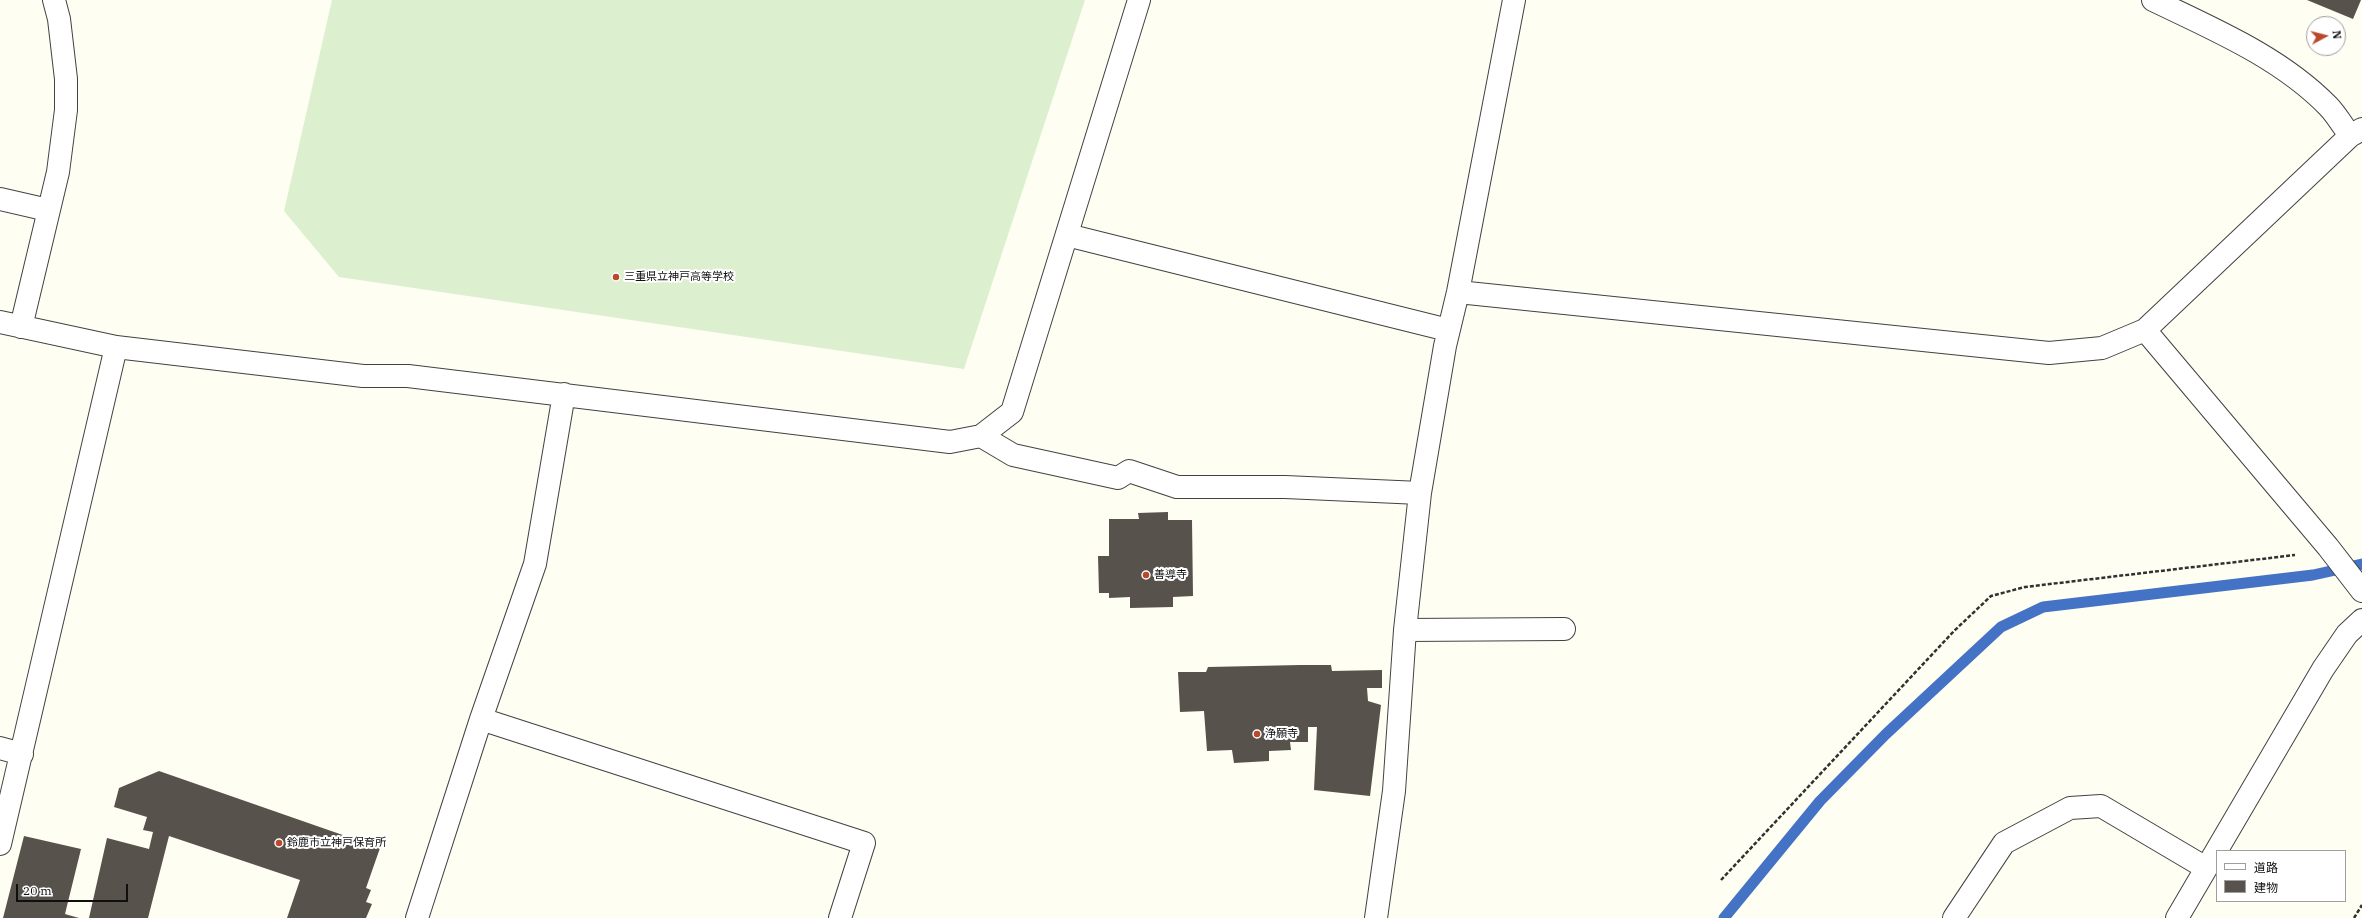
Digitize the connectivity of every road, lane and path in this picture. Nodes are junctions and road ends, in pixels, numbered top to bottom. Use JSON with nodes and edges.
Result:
{"nodes":[{"id":1,"x":54,"y":0,"type":"edge"},
{"id":2,"x":1139,"y":0,"type":"edge"},
{"id":3,"x":1514,"y":0,"type":"edge"},
{"id":4,"x":2152,"y":0,"type":"edge"},
{"id":5,"x":2356,"y":132,"type":"edge"},
{"id":6,"x":0,"y":199,"type":"edge"},
{"id":7,"x":48,"y":210,"type":"junction"},
{"id":8,"x":1067,"y":235,"type":"junction"},
{"id":9,"x":1458,"y":292,"type":"junction"},
{"id":10,"x":0,"y":322,"type":"edge"},
{"id":11,"x":21,"y":327,"type":"junction"},
{"id":12,"x":1448,"y":330,"type":"junction"},
{"id":13,"x":2145,"y":330,"type":"junction"},
{"id":14,"x":116,"y":347,"type":"junction"},
{"id":15,"x":564,"y":394,"type":"junction"},
{"id":16,"x":981,"y":436,"type":"junction"},
{"id":17,"x":1420,"y":494,"type":"junction"},
{"id":18,"x":2329,"y":548,"type":"junction"},
{"id":19,"x":2361,"y":590,"type":"edge"},
{"id":20,"x":2362,"y":620,"type":"edge"},
{"id":21,"x":1564,"y":629,"type":"dead end"},
{"id":22,"x":1405,"y":630,"type":"junction"},
{"id":23,"x":481,"y":719,"type":"junction"},
{"id":24,"x":0,"y":748,"type":"edge"},
{"id":25,"x":22,"y":754,"type":"junction"},
{"id":26,"x":0,"y":844,"type":"edge"},
{"id":27,"x":2217,"y":850,"type":"edge"},
{"id":28,"x":2216,"y":851,"type":"edge"},
{"id":29,"x":2206,"y":868,"type":"junction"},
{"id":30,"x":1721,"y":880,"type":"dead end"},
{"id":31,"x":2362,"y":905,"type":"edge"},
{"id":32,"x":417,"y":918,"type":"edge"},
{"id":33,"x":840,"y":918,"type":"edge"},
{"id":34,"x":1376,"y":918,"type":"edge"},
{"id":35,"x":1954,"y":918,"type":"edge"},
{"id":36,"x":2177,"y":918,"type":"edge"},
{"id":37,"x":2354,"y":918,"type":"edge"}],
"edges":[{"from":1,"to":7,"type":"street"},
{"from":2,"to":8,"type":"street"},
{"from":3,"to":9,"type":"street"},
{"from":4,"to":5,"type":"street"},
{"from":5,"to":13,"type":"street"},
{"from":6,"to":7,"type":"street"},
{"from":7,"to":11,"type":"street"},
{"from":8,"to":12,"type":"street"},
{"from":8,"to":16,"type":"street"},
{"from":9,"to":12,"type":"street"},
{"from":9,"to":13,"type":"street"},
{"from":10,"to":11,"type":"street"},
{"from":11,"to":14,"type":"street"},
{"from":12,"to":17,"type":"street"},
{"from":13,"to":18,"type":"street"},
{"from":14,"to":15,"type":"street"},
{"from":14,"to":25,"type":"street"},
{"from":15,"to":16,"type":"street"},
{"from":15,"to":23,"type":"street"},
{"from":16,"to":17,"type":"street"},
{"from":17,"to":22,"type":"street"},
{"from":18,"to":19,"type":"street"},
{"from":18,"to":30,"type":"path"},
{"from":20,"to":27,"type":"street"},
{"from":21,"to":22,"type":"street"},
{"from":22,"to":34,"type":"street"},
{"from":23,"to":32,"type":"street"},
{"from":23,"to":33,"type":"street"},
{"from":24,"to":25,"type":"street"},
{"from":25,"to":26,"type":"street"},
{"from":28,"to":29,"type":"street"},
{"from":29,"to":35,"type":"street"},
{"from":29,"to":36,"type":"street"},
{"from":31,"to":37,"type":"path"}]}
